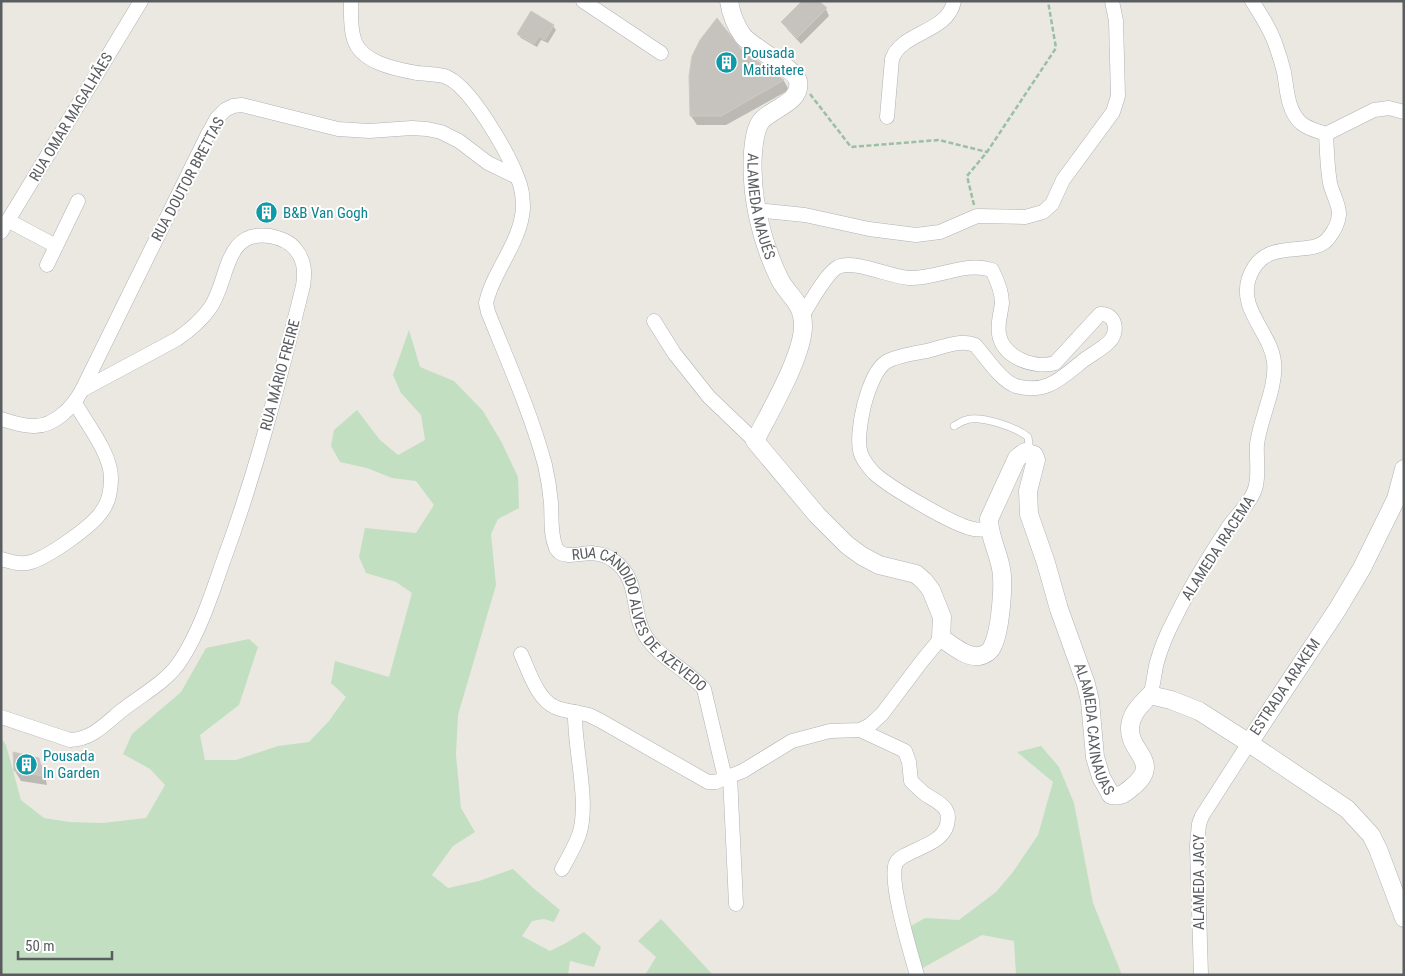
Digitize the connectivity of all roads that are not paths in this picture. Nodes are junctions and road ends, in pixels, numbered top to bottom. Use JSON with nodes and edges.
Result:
{"nodes":[{"id":1,"x":142,"y":1,"type":"edge"},
{"id":2,"x":351,"y":1,"type":"edge"},
{"id":3,"x":583,"y":1,"type":"edge"},
{"id":4,"x":729,"y":1,"type":"edge"},
{"id":5,"x":954,"y":1,"type":"edge"},
{"id":6,"x":1112,"y":1,"type":"edge"},
{"id":7,"x":1252,"y":1,"type":"edge"},
{"id":8,"x":661,"y":52,"type":"dead end"},
{"id":9,"x":1404,"y":112,"type":"edge"},
{"id":10,"x":887,"y":118,"type":"dead end"},
{"id":11,"x":1326,"y":134,"type":"junction"},
{"id":12,"x":518,"y":178,"type":"junction"},
{"id":13,"x":78,"y":201,"type":"dead end"},
{"id":14,"x":756,"y":210,"type":"junction"},
{"id":15,"x":5,"y":226,"type":"edge"},
{"id":16,"x":56,"y":246,"type":"junction"},
{"id":17,"x":47,"y":264,"type":"dead end"},
{"id":18,"x":802,"y":316,"type":"junction"},
{"id":19,"x":654,"y":321,"type":"dead end"},
{"id":20,"x":82,"y":390,"type":"junction"},
{"id":21,"x":75,"y":403,"type":"junction"},
{"id":22,"x":1,"y":419,"type":"edge"},
{"id":23,"x":954,"y":426,"type":"dead end"},
{"id":24,"x":756,"y":441,"type":"junction"},
{"id":25,"x":1033,"y":456,"type":"junction"},
{"id":26,"x":1404,"y":469,"type":"edge"},
{"id":27,"x":989,"y":529,"type":"junction"},
{"id":28,"x":1,"y":559,"type":"edge"},
{"id":29,"x":941,"y":638,"type":"junction"},
{"id":30,"x":521,"y":654,"type":"dead end"},
{"id":31,"x":1150,"y":695,"type":"junction"},
{"id":32,"x":575,"y":712,"type":"junction"},
{"id":33,"x":1,"y":717,"type":"edge"},
{"id":34,"x":860,"y":730,"type":"junction"},
{"id":35,"x":1248,"y":742,"type":"junction"},
{"id":36,"x":727,"y":777,"type":"junction"},
{"id":37,"x":562,"y":869,"type":"dead end"},
{"id":38,"x":736,"y":904,"type":"dead end"},
{"id":39,"x":1404,"y":918,"type":"edge"},
{"id":40,"x":917,"y":975,"type":"edge"},
{"id":41,"x":1201,"y":975,"type":"edge"}],
"edges":[{"from":1,"to":15,"type":"street","name":"RUA OMAR MAGALHÃES"},
{"from":2,"to":12,"type":"street"},
{"from":3,"to":8,"type":"street"},
{"from":4,"to":14,"type":"street","name":"ALAMEDA MAUÉS"},
{"from":5,"to":10,"type":"street"},
{"from":6,"to":14,"type":"street"},
{"from":7,"to":11,"type":"street"},
{"from":9,"to":11,"type":"street"},
{"from":11,"to":31,"type":"street","name":"ALAMEDA IRACEMA"},
{"from":12,"to":20,"type":"street","name":"RUA DOUTOR BRETTAS"},
{"from":12,"to":36,"type":"street","name":"RUA CÂNDIDO ALVES DE AZEVEDO"},
{"from":13,"to":16,"type":"street"},
{"from":14,"to":18,"type":"street","name":"ALAMEDA MAUÉS"},
{"from":15,"to":16,"type":"street"},
{"from":16,"to":17,"type":"street"},
{"from":18,"to":24,"type":"street","name":"ALAMEDA MAUÉS"},
{"from":18,"to":27,"type":"street"},
{"from":19,"to":24,"type":"street"},
{"from":20,"to":21,"type":"street"},
{"from":20,"to":33,"type":"street","name":"RUA MÁRIO FREIRE"},
{"from":21,"to":22,"type":"street"},
{"from":21,"to":28,"type":"street"},
{"from":23,"to":25,"type":"lane"},
{"from":24,"to":29,"type":"street"},
{"from":25,"to":27,"type":"street"},
{"from":25,"to":31,"type":"street","name":"ALAMEDA CAXINAUAS"},
{"from":26,"to":35,"type":"street","name":"ESTRADA ARAKEM"},
{"from":27,"to":29,"type":"street"},
{"from":29,"to":34,"type":"street"},
{"from":30,"to":32,"type":"street"},
{"from":31,"to":35,"type":"street"},
{"from":32,"to":36,"type":"street"},
{"from":32,"to":37,"type":"street"},
{"from":34,"to":36,"type":"street"},
{"from":34,"to":40,"type":"street"},
{"from":35,"to":39,"type":"street","name":"ESTRADA ARAKEM"},
{"from":35,"to":41,"type":"street","name":"ALAMEDA JACY"},
{"from":36,"to":38,"type":"street","name":"RUA CÂNDIDO ALVES DE AZEVEDO"}]}
